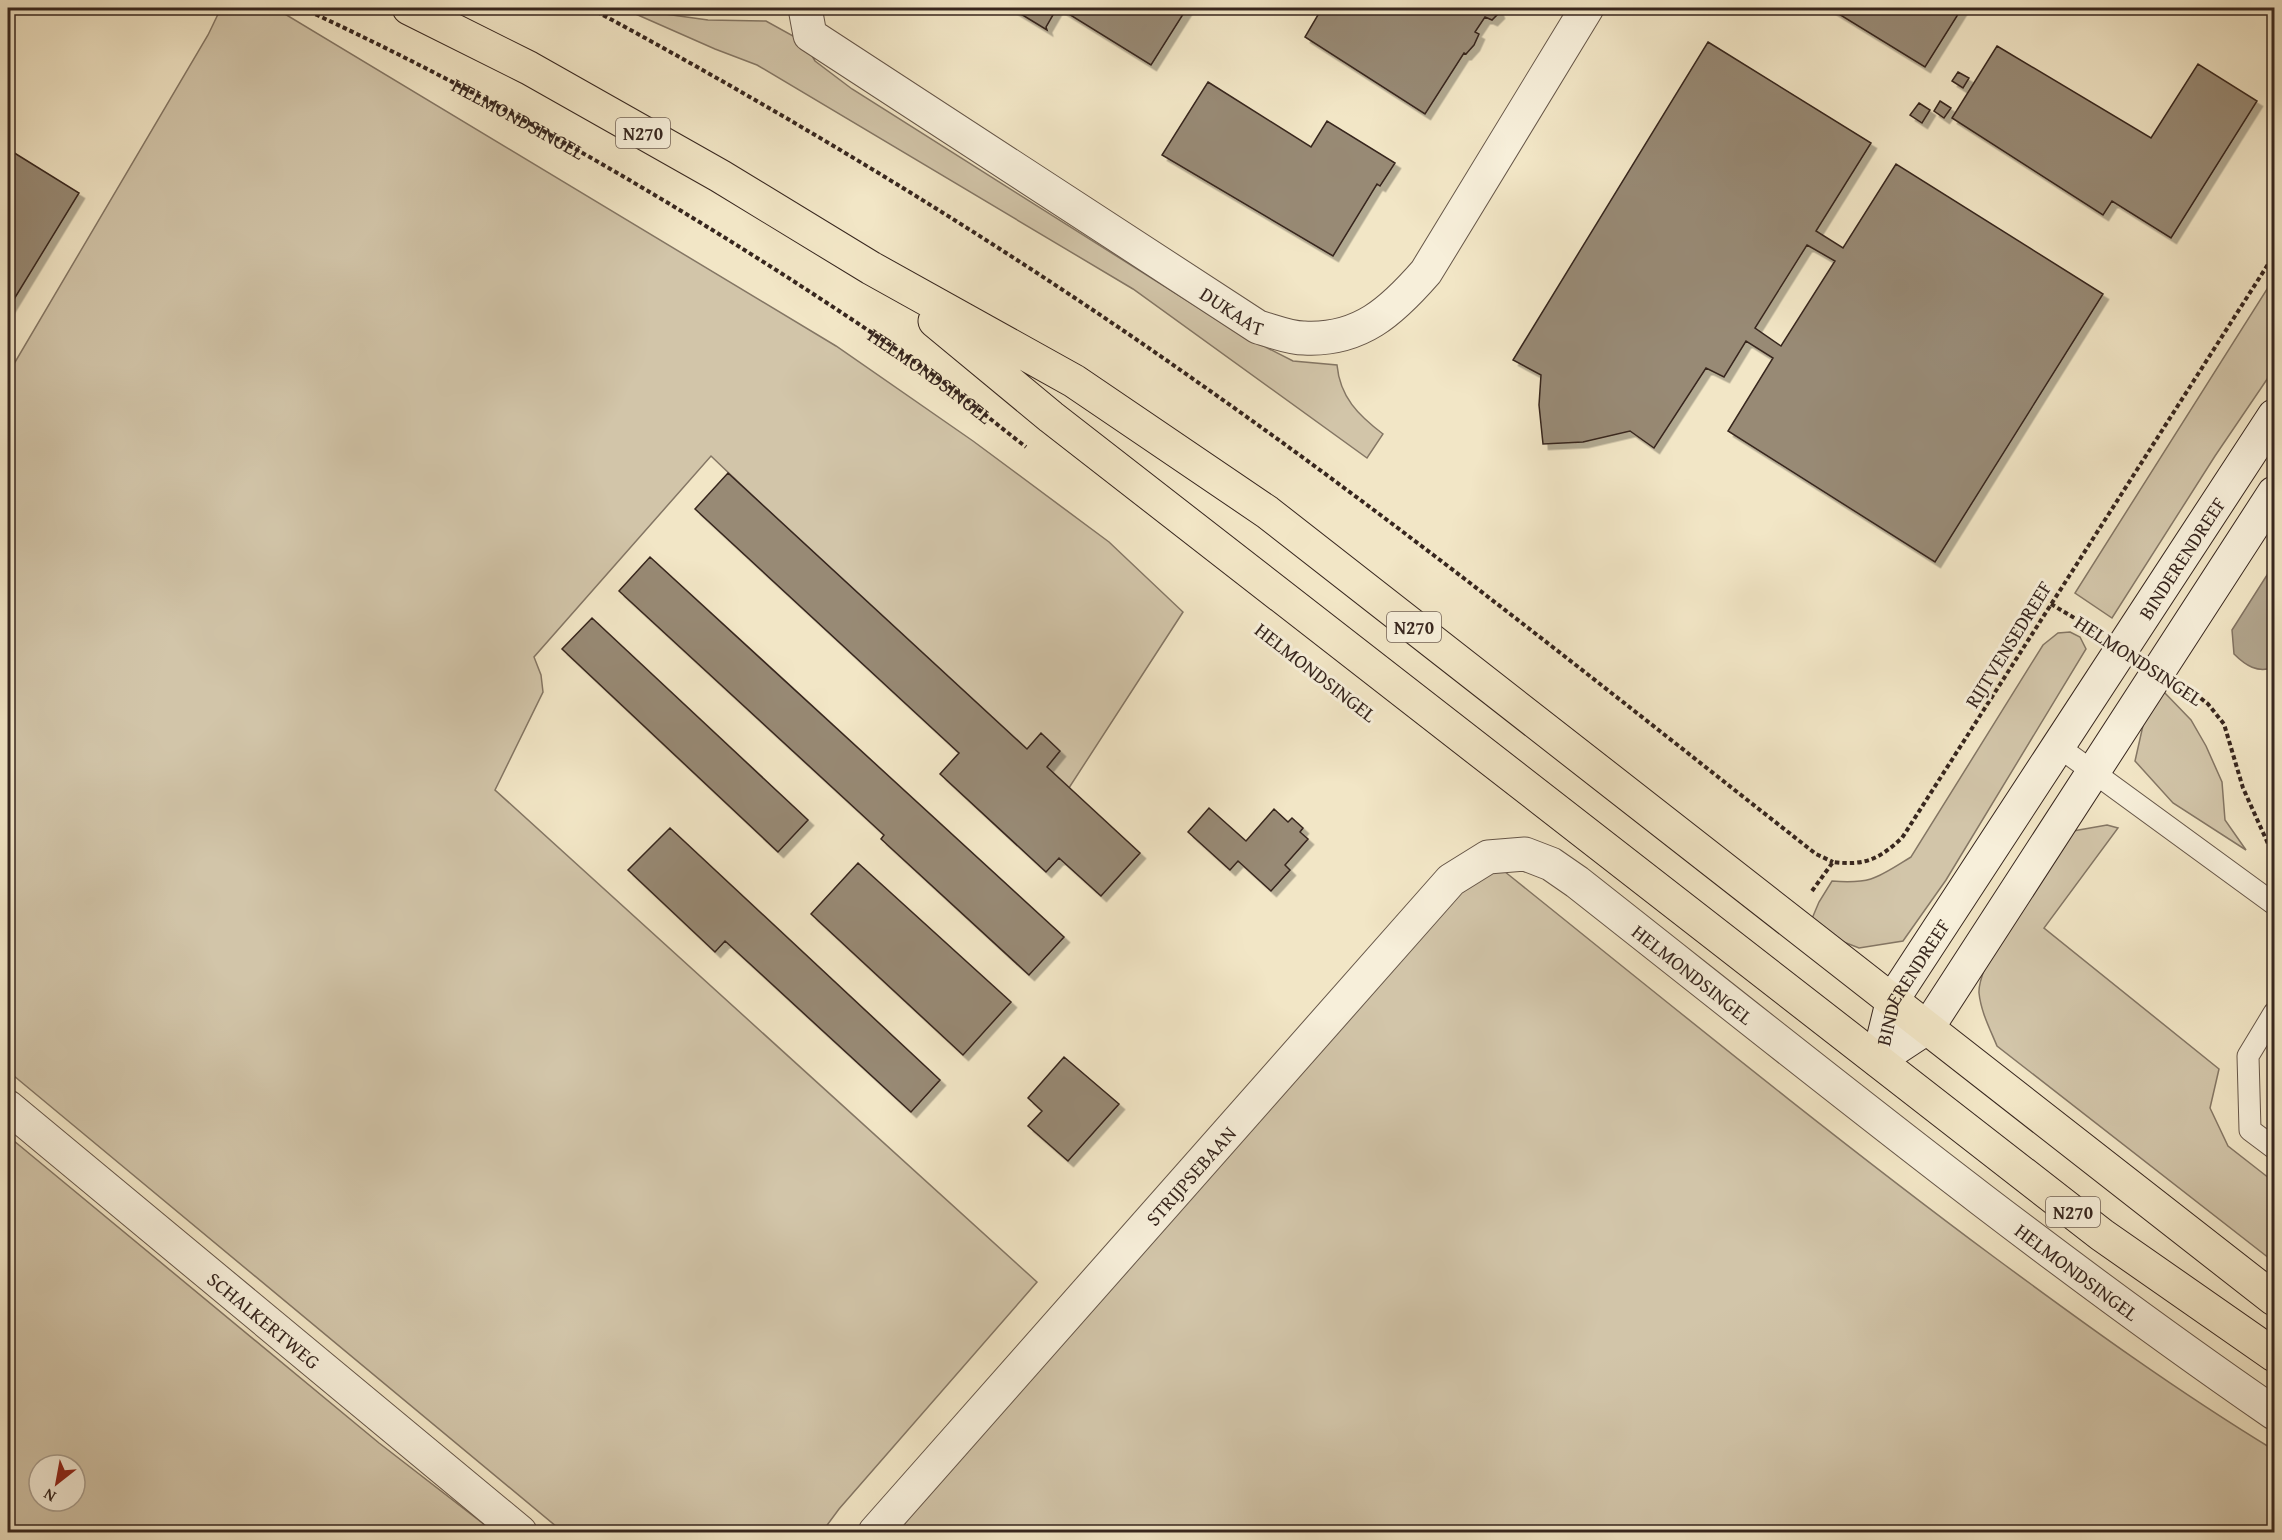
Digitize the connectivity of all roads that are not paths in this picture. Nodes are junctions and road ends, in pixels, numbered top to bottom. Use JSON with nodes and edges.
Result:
{"nodes":[{"id":1,"x":409,"y":8,"type":"edge"},
{"id":2,"x":806,"y":8,"type":"edge"},
{"id":3,"x":1587,"y":8,"type":"edge"},
{"id":4,"x":871,"y":268,"type":"junction"},
{"id":5,"x":2274,"y":416,"type":"edge"},
{"id":6,"x":2274,"y":493,"type":"edge"},
{"id":7,"x":2059,"y":747,"type":"junction"},
{"id":8,"x":2094,"y":772,"type":"junction"},
{"id":9,"x":1525,"y":854,"type":"joint"},
{"id":10,"x":2274,"y":904,"type":"edge"},
{"id":11,"x":1893,"y":999,"type":"junction"},
{"id":12,"x":2274,"y":1013,"type":"edge"},
{"id":13,"x":1928,"y":1027,"type":"junction"},
{"id":14,"x":1878,"y":1060,"type":"junction"},
{"id":15,"x":8,"y":1107,"type":"edge"},
{"id":16,"x":2274,"y":1148,"type":"edge"},
{"id":17,"x":2274,"y":1299,"type":"edge"},
{"id":18,"x":2274,"y":1355,"type":"edge"},
{"id":19,"x":2274,"y":1413,"type":"edge"},
{"id":20,"x":520,"y":1533,"type":"edge"},
{"id":21,"x":875,"y":1533,"type":"edge"}],
"edges":[{"from":1,"to":4,"type":"main road","name":"HELMONDSINGEL","number":"N270"},
{"from":2,"to":3,"type":"street","name":"DUKAAT"},
{"from":4,"to":11,"type":"main road","name":"HELMONDSINGEL","number":"N270"},
{"from":4,"to":14,"type":"main road","name":"HELMONDSINGEL","number":"N270"},
{"from":5,"to":7,"type":"street","name":"BINDERENDREEF"},
{"from":6,"to":8,"type":"street","name":"BINDERENDREEF"},
{"from":7,"to":8,"type":"lane"},
{"from":7,"to":11,"type":"street","name":"BINDERENDREEF"},
{"from":8,"to":10,"type":"lane"},
{"from":8,"to":13,"type":"street","name":"BINDERENDREEF"},
{"from":9,"to":19,"type":"street","name":"HELMONDSINGEL"},
{"from":9,"to":21,"type":"street","name":"STRIJPSEBAAN"},
{"from":11,"to":13,"type":"main road","name":"HELMONDSINGEL","number":"N270"},
{"from":11,"to":14,"type":"street","name":"BINDERENDREEF"},
{"from":12,"to":16,"type":"lane"},
{"from":13,"to":14,"type":"street","name":"BINDERENDREEF"},
{"from":13,"to":17,"type":"main road","name":"HELMONDSINGEL","number":"N270"},
{"from":14,"to":18,"type":"main road","name":"HELMONDSINGEL","number":"N270"},
{"from":15,"to":20,"type":"street","name":"SCHALKERTWEG"}]}
